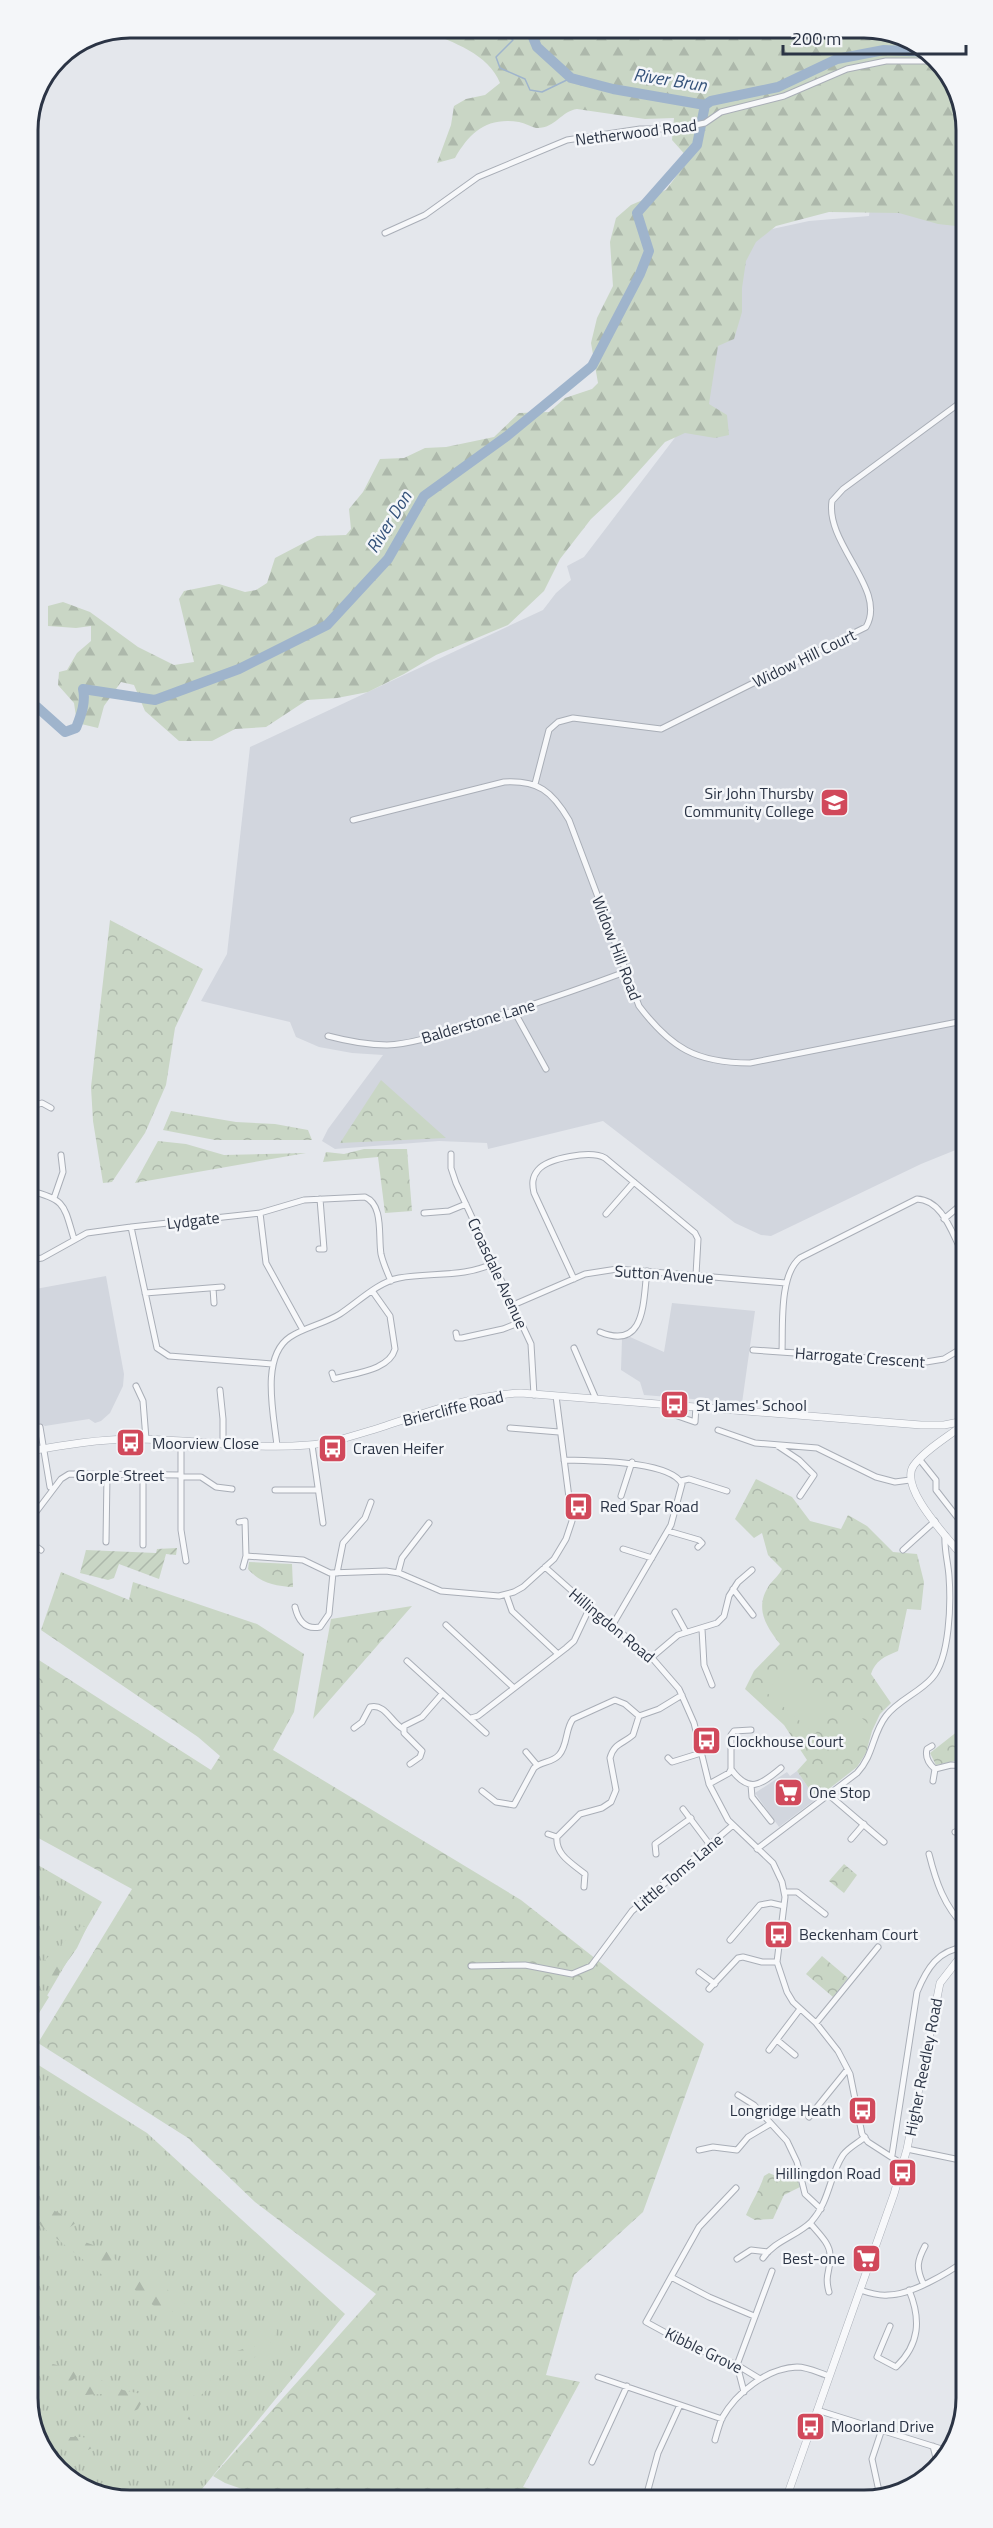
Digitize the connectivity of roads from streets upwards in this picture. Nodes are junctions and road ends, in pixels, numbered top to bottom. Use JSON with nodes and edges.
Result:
{"nodes":[{"id":1,"x":926,"y":61,"type":"edge"},
{"id":2,"x":385,"y":233,"type":"dead end"},
{"id":3,"x":956,"y":406,"type":"edge"},
{"id":4,"x":535,"y":784,"type":"junction"},
{"id":5,"x":353,"y":820,"type":"dead end"},
{"id":6,"x":625,"y":972,"type":"junction"},
{"id":7,"x":514,"y":1011,"type":"junction"},
{"id":8,"x":956,"y":1022,"type":"edge"},
{"id":9,"x":328,"y":1036,"type":"dead end"},
{"id":10,"x":546,"y":1069,"type":"dead end"},
{"id":11,"x":51,"y":1096,"type":"dead end"},
{"id":12,"x":38,"y":1104,"type":"edge"},
{"id":13,"x":451,"y":1154,"type":"dead end"},
{"id":14,"x":60,"y":1155,"type":"dead end"},
{"id":15,"x":62,"y":1162,"type":"junction"},
{"id":16,"x":53,"y":1163,"type":"dead end"},
{"id":17,"x":634,"y":1182,"type":"junction"},
{"id":18,"x":38,"y":1193,"type":"edge"},
{"id":19,"x":54,"y":1198,"type":"junction"},
{"id":20,"x":320,"y":1199,"type":"junction"},
{"id":21,"x":466,"y":1204,"type":"junction"},
{"id":22,"x":956,"y":1209,"type":"edge"},
{"id":23,"x":424,"y":1212,"type":"dead end"},
{"id":24,"x":260,"y":1213,"type":"junction"},
{"id":25,"x":606,"y":1214,"type":"dead end"},
{"id":26,"x":944,"y":1219,"type":"junction"},
{"id":27,"x":131,"y":1227,"type":"junction"},
{"id":28,"x":74,"y":1239,"type":"junction"},
{"id":29,"x":956,"y":1241,"type":"edge"},
{"id":30,"x":324,"y":1249,"type":"dead end"},
{"id":31,"x":38,"y":1257,"type":"edge"},
{"id":32,"x":494,"y":1263,"type":"junction"},
{"id":33,"x":647,"y":1270,"type":"junction"},
{"id":34,"x":696,"y":1275,"type":"junction"},
{"id":35,"x":574,"y":1279,"type":"junction"},
{"id":36,"x":391,"y":1281,"type":"junction"},
{"id":37,"x":786,"y":1283,"type":"junction"},
{"id":38,"x":222,"y":1287,"type":"dead end"},
{"id":39,"x":213,"y":1288,"type":"junction"},
{"id":40,"x":373,"y":1292,"type":"junction"},
{"id":41,"x":145,"y":1293,"type":"junction"},
{"id":42,"x":214,"y":1304,"type":"dead end"},
{"id":43,"x":513,"y":1305,"type":"junction"},
{"id":44,"x":521,"y":1322,"type":"junction"},
{"id":45,"x":303,"y":1330,"type":"junction"},
{"id":46,"x":600,"y":1332,"type":"dead end"},
{"id":47,"x":457,"y":1337,"type":"dead end"},
{"id":48,"x":574,"y":1348,"type":"dead end"},
{"id":49,"x":753,"y":1350,"type":"dead end"},
{"id":50,"x":782,"y":1352,"type":"junction"},
{"id":51,"x":956,"y":1352,"type":"edge"},
{"id":52,"x":272,"y":1364,"type":"junction"},
{"id":53,"x":333,"y":1378,"type":"dead end"},
{"id":54,"x":136,"y":1386,"type":"dead end"},
{"id":55,"x":220,"y":1390,"type":"dead end"},
{"id":56,"x":534,"y":1395,"type":"junction"},
{"id":57,"x":556,"y":1396,"type":"junction"},
{"id":58,"x":596,"y":1399,"type":"junction"},
{"id":59,"x":696,"y":1406,"type":"junction"},
{"id":60,"x":669,"y":1413,"type":"dead end"},
{"id":61,"x":956,"y":1423,"type":"edge"},
{"id":62,"x":944,"y":1425,"type":"junction"},
{"id":63,"x":40,"y":1427,"type":"dead end"},
{"id":64,"x":510,"y":1428,"type":"dead end"},
{"id":65,"x":718,"y":1430,"type":"dead end"},
{"id":66,"x":956,"y":1430,"type":"edge"},
{"id":67,"x":559,"y":1432,"type":"junction"},
{"id":68,"x":731,"y":1435,"type":"junction"},
{"id":69,"x":146,"y":1439,"type":"junction"},
{"id":70,"x":946,"y":1439,"type":"junction"},
{"id":71,"x":181,"y":1441,"type":"junction"},
{"id":72,"x":223,"y":1443,"type":"junction"},
{"id":73,"x":728,"y":1443,"type":"dead end"},
{"id":74,"x":312,"y":1445,"type":"junction"},
{"id":75,"x":277,"y":1446,"type":"junction"},
{"id":76,"x":777,"y":1446,"type":"junction"},
{"id":77,"x":43,"y":1449,"type":"junction"},
{"id":78,"x":38,"y":1450,"type":"edge"},
{"id":79,"x":564,"y":1460,"type":"junction"},
{"id":80,"x":920,"y":1460,"type":"junction"},
{"id":81,"x":632,"y":1462,"type":"junction"},
{"id":82,"x":107,"y":1474,"type":"junction"},
{"id":83,"x":143,"y":1474,"type":"junction"},
{"id":84,"x":181,"y":1476,"type":"junction"},
{"id":85,"x":910,"y":1480,"type":"junction"},
{"id":86,"x":681,"y":1481,"type":"junction"},
{"id":87,"x":50,"y":1486,"type":"dead end"},
{"id":88,"x":275,"y":1490,"type":"dead end"},
{"id":89,"x":318,"y":1490,"type":"junction"},
{"id":90,"x":228,"y":1491,"type":"dead end"},
{"id":91,"x":727,"y":1491,"type":"dead end"},
{"id":92,"x":621,"y":1496,"type":"dead end"},
{"id":93,"x":800,"y":1496,"type":"dead end"},
{"id":94,"x":371,"y":1502,"type":"dead end"},
{"id":95,"x":38,"y":1509,"type":"edge"},
{"id":96,"x":956,"y":1516,"type":"edge"},
{"id":97,"x":245,"y":1521,"type":"dead end"},
{"id":98,"x":935,"y":1521,"type":"junction"},
{"id":99,"x":323,"y":1523,"type":"dead end"},
{"id":100,"x":429,"y":1523,"type":"dead end"},
{"id":101,"x":668,"y":1531,"type":"junction"},
{"id":102,"x":945,"y":1533,"type":"junction"},
{"id":103,"x":106,"y":1542,"type":"dead end"},
{"id":104,"x":702,"y":1543,"type":"dead end"},
{"id":105,"x":143,"y":1545,"type":"dead end"},
{"id":106,"x":956,"y":1547,"type":"edge"},
{"id":107,"x":38,"y":1548,"type":"edge"},
{"id":108,"x":627,"y":1548,"type":"dead end"},
{"id":109,"x":41,"y":1550,"type":"dead end"},
{"id":110,"x":903,"y":1550,"type":"dead end"},
{"id":111,"x":246,"y":1556,"type":"junction"},
{"id":112,"x":652,"y":1558,"type":"junction"},
{"id":113,"x":186,"y":1561,"type":"dead end"},
{"id":114,"x":243,"y":1567,"type":"dead end"},
{"id":115,"x":545,"y":1567,"type":"junction"},
{"id":116,"x":752,"y":1570,"type":"dead end"},
{"id":117,"x":335,"y":1573,"type":"junction"},
{"id":118,"x":398,"y":1573,"type":"junction"},
{"id":119,"x":733,"y":1589,"type":"junction"},
{"id":120,"x":506,"y":1594,"type":"junction"},
{"id":121,"x":295,"y":1607,"type":"dead end"},
{"id":122,"x":590,"y":1607,"type":"junction"},
{"id":123,"x":675,"y":1612,"type":"dead end"},
{"id":124,"x":753,"y":1615,"type":"dead end"},
{"id":125,"x":446,"y":1624,"type":"dead end"},
{"id":126,"x":612,"y":1626,"type":"junction"},
{"id":127,"x":702,"y":1629,"type":"junction"},
{"id":128,"x":686,"y":1632,"type":"junction"},
{"id":129,"x":558,"y":1654,"type":"junction"},
{"id":130,"x":652,"y":1657,"type":"junction"},
{"id":131,"x":407,"y":1661,"type":"dead end"},
{"id":132,"x":712,"y":1685,"type":"dead end"},
{"id":133,"x":514,"y":1688,"type":"junction"},
{"id":134,"x":442,"y":1694,"type":"junction"},
{"id":135,"x":682,"y":1695,"type":"junction"},
{"id":136,"x":639,"y":1716,"type":"junction"},
{"id":137,"x":471,"y":1718,"type":"junction"},
{"id":138,"x":734,"y":1722,"type":"dead end"},
{"id":139,"x":354,"y":1728,"type":"dead end"},
{"id":140,"x":403,"y":1729,"type":"junction"},
{"id":141,"x":737,"y":1730,"type":"junction"},
{"id":142,"x":751,"y":1730,"type":"dead end"},
{"id":143,"x":486,"y":1733,"type":"dead end"},
{"id":144,"x":932,"y":1746,"type":"dead end"},
{"id":145,"x":526,"y":1752,"type":"dead end"},
{"id":146,"x":701,"y":1754,"type":"junction"},
{"id":147,"x":670,"y":1763,"type":"dead end"},
{"id":148,"x":410,"y":1764,"type":"dead end"},
{"id":149,"x":537,"y":1765,"type":"junction"},
{"id":150,"x":956,"y":1765,"type":"edge"},
{"id":151,"x":781,"y":1768,"type":"dead end"},
{"id":152,"x":731,"y":1769,"type":"junction"},
{"id":153,"x":935,"y":1769,"type":"junction"},
{"id":154,"x":933,"y":1781,"type":"dead end"},
{"id":155,"x":709,"y":1784,"type":"junction"},
{"id":156,"x":751,"y":1785,"type":"junction"},
{"id":157,"x":482,"y":1791,"type":"dead end"},
{"id":158,"x":829,"y":1795,"type":"junction"},
{"id":159,"x":514,"y":1805,"type":"junction"},
{"id":160,"x":580,"y":1806,"type":"dead end"},
{"id":161,"x":683,"y":1809,"type":"dead end"},
{"id":162,"x":584,"y":1812,"type":"junction"},
{"id":163,"x":518,"y":1813,"type":"dead end"},
{"id":164,"x":691,"y":1818,"type":"junction"},
{"id":165,"x":761,"y":1820,"type":"dead end"},
{"id":166,"x":864,"y":1824,"type":"junction"},
{"id":167,"x":733,"y":1825,"type":"junction"},
{"id":168,"x":548,"y":1834,"type":"dead end"},
{"id":169,"x":557,"y":1837,"type":"junction"},
{"id":170,"x":850,"y":1839,"type":"dead end"},
{"id":171,"x":884,"y":1842,"type":"dead end"},
{"id":172,"x":647,"y":1844,"type":"dead end"},
{"id":173,"x":655,"y":1845,"type":"junction"},
{"id":174,"x":710,"y":1845,"type":"junction"},
{"id":175,"x":757,"y":1849,"type":"junction"},
{"id":176,"x":656,"y":1854,"type":"dead end"},
{"id":177,"x":929,"y":1854,"type":"dead end"},
{"id":178,"x":584,"y":1887,"type":"dead end"},
{"id":179,"x":784,"y":1892,"type":"junction"},
{"id":180,"x":784,"y":1906,"type":"junction"},
{"id":181,"x":825,"y":1914,"type":"dead end"},
{"id":182,"x":956,"y":1919,"type":"edge"},
{"id":183,"x":730,"y":1940,"type":"dead end"},
{"id":184,"x":878,"y":1947,"type":"dead end"},
{"id":185,"x":956,"y":1948,"type":"edge"},
{"id":186,"x":956,"y":1961,"type":"edge"},
{"id":187,"x":777,"y":1962,"type":"junction"},
{"id":188,"x":471,"y":1966,"type":"dead end"},
{"id":189,"x":699,"y":1972,"type":"dead end"},
{"id":190,"x":714,"y":1984,"type":"junction"},
{"id":191,"x":709,"y":1989,"type":"dead end"},
{"id":192,"x":800,"y":2009,"type":"junction"},
{"id":193,"x":816,"y":2023,"type":"junction"},
{"id":194,"x":777,"y":2040,"type":"junction"},
{"id":195,"x":769,"y":2050,"type":"dead end"},
{"id":196,"x":795,"y":2055,"type":"dead end"},
{"id":197,"x":847,"y":2070,"type":"junction"},
{"id":198,"x":738,"y":2095,"type":"dead end"},
{"id":199,"x":809,"y":2116,"type":"dead end"},
{"id":200,"x":770,"y":2124,"type":"junction"},
{"id":201,"x":865,"y":2137,"type":"junction"},
{"id":202,"x":907,"y":2149,"type":"junction"},
{"id":203,"x":699,"y":2150,"type":"dead end"},
{"id":204,"x":892,"y":2155,"type":"junction"},
{"id":205,"x":956,"y":2159,"type":"edge"},
{"id":206,"x":902,"y":2164,"type":"junction"},
{"id":207,"x":736,"y":2188,"type":"dead end"},
{"id":208,"x":821,"y":2209,"type":"junction"},
{"id":209,"x":810,"y":2223,"type":"junction"},
{"id":210,"x":925,"y":2246,"type":"dead end"},
{"id":211,"x":768,"y":2252,"type":"junction"},
{"id":212,"x":763,"y":2258,"type":"dead end"},
{"id":213,"x":737,"y":2259,"type":"dead end"},
{"id":214,"x":956,"y":2267,"type":"edge"},
{"id":215,"x":772,"y":2271,"type":"dead end"},
{"id":216,"x":671,"y":2277,"type":"junction"},
{"id":217,"x":923,"y":2283,"type":"junction"},
{"id":218,"x":860,"y":2290,"type":"junction"},
{"id":219,"x":909,"y":2290,"type":"junction"},
{"id":220,"x":829,"y":2292,"type":"dead end"},
{"id":221,"x":754,"y":2316,"type":"junction"},
{"id":222,"x":890,"y":2326,"type":"dead end"},
{"id":223,"x":737,"y":2365,"type":"junction"},
{"id":224,"x":829,"y":2376,"type":"junction"},
{"id":225,"x":598,"y":2377,"type":"dead end"},
{"id":226,"x":760,"y":2379,"type":"junction"},
{"id":227,"x":627,"y":2386,"type":"junction"},
{"id":228,"x":744,"y":2392,"type":"junction"},
{"id":229,"x":680,"y":2404,"type":"junction"},
{"id":230,"x":816,"y":2410,"type":"junction"},
{"id":231,"x":722,"y":2419,"type":"junction"},
{"id":232,"x":882,"y":2429,"type":"junction"},
{"id":233,"x":715,"y":2440,"type":"dead end"},
{"id":234,"x":933,"y":2446,"type":"junction"},
{"id":235,"x":941,"y":2449,"type":"edge"},
{"id":236,"x":936,"y":2456,"type":"edge"},
{"id":237,"x":592,"y":2462,"type":"dead end"},
{"id":238,"x":879,"y":2489,"type":"edge"},
{"id":239,"x":648,"y":2490,"type":"edge"},
{"id":240,"x":789,"y":2490,"type":"edge"}],
"edges":[{"from":1,"to":2,"type":"street","name":"Netherwood Road"},
{"from":3,"to":4,"type":"street","name":"Widow Hill Court"},
{"from":4,"to":5,"type":"street"},
{"from":4,"to":6,"type":"street","name":"Widow Hill Road"},
{"from":6,"to":7,"type":"street","name":"Balderstone Lane"},
{"from":6,"to":8,"type":"street","name":"Widow Hill Road"},
{"from":7,"to":9,"type":"street","name":"Balderstone Lane"},
{"from":7,"to":10,"type":"street"},
{"from":11,"to":12,"type":"street"},
{"from":13,"to":21,"type":"street","name":"Croasdale Avenue"},
{"from":14,"to":15,"type":"street"},
{"from":15,"to":16,"type":"street"},
{"from":15,"to":19,"type":"street"},
{"from":17,"to":25,"type":"street"},
{"from":17,"to":34,"type":"street"},
{"from":17,"to":35,"type":"street"},
{"from":18,"to":19,"type":"street"},
{"from":19,"to":28,"type":"street"},
{"from":20,"to":24,"type":"street","name":"Lydgate"},
{"from":20,"to":30,"type":"street"},
{"from":20,"to":36,"type":"street","name":"Lydgate"},
{"from":21,"to":23,"type":"street"},
{"from":21,"to":32,"type":"street","name":"Croasdale Avenue"},
{"from":22,"to":26,"type":"street"},
{"from":24,"to":27,"type":"street","name":"Lydgate"},
{"from":24,"to":45,"type":"street"},
{"from":26,"to":29,"type":"street"},
{"from":26,"to":37,"type":"street"},
{"from":27,"to":28,"type":"street","name":"Lydgate"},
{"from":27,"to":41,"type":"street"},
{"from":28,"to":31,"type":"street","name":"Lydgate"},
{"from":32,"to":36,"type":"street"},
{"from":32,"to":43,"type":"street","name":"Croasdale Avenue"},
{"from":33,"to":34,"type":"street","name":"Sutton Avenue"},
{"from":33,"to":35,"type":"street","name":"Sutton Avenue"},
{"from":33,"to":46,"type":"street"},
{"from":34,"to":37,"type":"street","name":"Sutton Avenue"},
{"from":35,"to":43,"type":"street","name":"Sutton Avenue"},
{"from":36,"to":40,"type":"street"},
{"from":37,"to":50,"type":"street"},
{"from":38,"to":39,"type":"street"},
{"from":39,"to":41,"type":"street"},
{"from":39,"to":42,"type":"street"},
{"from":40,"to":45,"type":"street"},
{"from":40,"to":53,"type":"street"},
{"from":41,"to":52,"type":"street"},
{"from":43,"to":44,"type":"street","name":"Croasdale Avenue"},
{"from":44,"to":47,"type":"street"},
{"from":44,"to":56,"type":"street","name":"Croasdale Avenue"},
{"from":45,"to":52,"type":"street"},
{"from":48,"to":58,"type":"street"},
{"from":49,"to":50,"type":"street","name":"Harrogate Crescent"},
{"from":50,"to":51,"type":"street","name":"Harrogate Crescent"},
{"from":52,"to":75,"type":"street"},
{"from":54,"to":69,"type":"street"},
{"from":55,"to":72,"type":"street"},
{"from":56,"to":57,"type":"street","name":"Briercliffe Road"},
{"from":56,"to":74,"type":"street","name":"Briercliffe Road"},
{"from":57,"to":58,"type":"street","name":"Briercliffe Road"},
{"from":57,"to":67,"type":"street"},
{"from":58,"to":59,"type":"street","name":"Briercliffe Road"},
{"from":59,"to":60,"type":"street"},
{"from":59,"to":62,"type":"street","name":"Briercliffe Road"},
{"from":61,"to":62,"type":"street","name":"Briercliffe Road"},
{"from":62,"to":70,"type":"street"},
{"from":63,"to":77,"type":"street"},
{"from":64,"to":67,"type":"street"},
{"from":65,"to":68,"type":"street"},
{"from":66,"to":70,"type":"street","name":"Briercliffe Road"},
{"from":67,"to":79,"type":"street"},
{"from":68,"to":73,"type":"street"},
{"from":68,"to":76,"type":"street"},
{"from":69,"to":71,"type":"street","name":"Briercliffe Road"},
{"from":69,"to":77,"type":"street","name":"Briercliffe Road"},
{"from":70,"to":80,"type":"street","name":"Briercliffe Road"},
{"from":71,"to":72,"type":"street","name":"Briercliffe Road"},
{"from":71,"to":84,"type":"street"},
{"from":72,"to":75,"type":"street","name":"Briercliffe Road"},
{"from":74,"to":75,"type":"street","name":"Briercliffe Road"},
{"from":74,"to":89,"type":"street"},
{"from":76,"to":85,"type":"street"},
{"from":76,"to":93,"type":"street"},
{"from":77,"to":78,"type":"street","name":"Briercliffe Road"},
{"from":77,"to":87,"type":"street"},
{"from":79,"to":81,"type":"street"},
{"from":79,"to":115,"type":"street"},
{"from":80,"to":85,"type":"street","name":"Briercliffe Road"},
{"from":80,"to":96,"type":"street"},
{"from":81,"to":86,"type":"street"},
{"from":81,"to":92,"type":"street"},
{"from":82,"to":83,"type":"street","name":"Gorple Street"},
{"from":82,"to":95,"type":"street","name":"Gorple Street"},
{"from":82,"to":103,"type":"street"},
{"from":83,"to":84,"type":"street","name":"Gorple Street"},
{"from":83,"to":105,"type":"street"},
{"from":84,"to":90,"type":"street","name":"Gorple Street"},
{"from":84,"to":113,"type":"street"},
{"from":85,"to":98,"type":"street"},
{"from":86,"to":91,"type":"street"},
{"from":86,"to":101,"type":"street"},
{"from":88,"to":89,"type":"street"},
{"from":89,"to":99,"type":"street"},
{"from":94,"to":117,"type":"street"},
{"from":97,"to":111,"type":"street"},
{"from":98,"to":102,"type":"street"},
{"from":98,"to":110,"type":"street"},
{"from":100,"to":118,"type":"street"},
{"from":101,"to":104,"type":"street"},
{"from":101,"to":112,"type":"street"},
{"from":102,"to":106,"type":"street"},
{"from":102,"to":158,"type":"street"},
{"from":107,"to":109,"type":"street"},
{"from":108,"to":112,"type":"street"},
{"from":111,"to":114,"type":"street"},
{"from":111,"to":117,"type":"street"},
{"from":112,"to":126,"type":"street"},
{"from":115,"to":120,"type":"street"},
{"from":115,"to":122,"type":"street","name":"Hillingdon Road"},
{"from":116,"to":119,"type":"street"},
{"from":117,"to":118,"type":"street"},
{"from":117,"to":121,"type":"street"},
{"from":118,"to":120,"type":"street"},
{"from":119,"to":124,"type":"street"},
{"from":119,"to":127,"type":"street"},
{"from":120,"to":129,"type":"street"},
{"from":122,"to":126,"type":"street","name":"Hillingdon Road"},
{"from":122,"to":129,"type":"street"},
{"from":123,"to":128,"type":"street"},
{"from":125,"to":133,"type":"street"},
{"from":126,"to":130,"type":"street","name":"Hillingdon Road"},
{"from":127,"to":128,"type":"street"},
{"from":127,"to":132,"type":"street"},
{"from":128,"to":130,"type":"street"},
{"from":129,"to":133,"type":"street"},
{"from":130,"to":135,"type":"street","name":"Hillingdon Road"},
{"from":131,"to":134,"type":"street"},
{"from":133,"to":137,"type":"street"},
{"from":134,"to":137,"type":"street"},
{"from":134,"to":140,"type":"street"},
{"from":135,"to":136,"type":"street"},
{"from":135,"to":146,"type":"street","name":"Hillingdon Road"},
{"from":136,"to":149,"type":"street"},
{"from":136,"to":162,"type":"street"},
{"from":137,"to":143,"type":"street"},
{"from":138,"to":141,"type":"street"},
{"from":139,"to":140,"type":"street"},
{"from":140,"to":148,"type":"street"},
{"from":141,"to":142,"type":"street"},
{"from":141,"to":152,"type":"street"},
{"from":144,"to":153,"type":"street"},
{"from":145,"to":149,"type":"street"},
{"from":146,"to":147,"type":"street"},
{"from":146,"to":155,"type":"street","name":"Hillingdon Road"},
{"from":149,"to":159,"type":"street"},
{"from":150,"to":153,"type":"street"},
{"from":151,"to":156,"type":"street"},
{"from":152,"to":155,"type":"street"},
{"from":152,"to":156,"type":"street"},
{"from":153,"to":154,"type":"street"},
{"from":155,"to":167,"type":"street","name":"Hillingdon Road"},
{"from":156,"to":165,"type":"street"},
{"from":157,"to":159,"type":"street"},
{"from":158,"to":166,"type":"street"},
{"from":158,"to":175,"type":"street"},
{"from":159,"to":163,"type":"street"},
{"from":160,"to":162,"type":"street"},
{"from":161,"to":164,"type":"street"},
{"from":162,"to":169,"type":"street"},
{"from":164,"to":173,"type":"street"},
{"from":164,"to":174,"type":"street"},
{"from":166,"to":170,"type":"street"},
{"from":166,"to":171,"type":"street"},
{"from":167,"to":174,"type":"street","name":"Little Toms Lane"},
{"from":167,"to":175,"type":"street","name":"Hillingdon Road"},
{"from":168,"to":169,"type":"street"},
{"from":169,"to":178,"type":"street"},
{"from":172,"to":173,"type":"street"},
{"from":173,"to":176,"type":"street"},
{"from":174,"to":188,"type":"street","name":"Little Toms Lane"},
{"from":175,"to":179,"type":"street","name":"Hillingdon Road"},
{"from":177,"to":182,"type":"street"},
{"from":179,"to":180,"type":"street"},
{"from":179,"to":181,"type":"street"},
{"from":180,"to":183,"type":"street"},
{"from":180,"to":187,"type":"street"},
{"from":184,"to":193,"type":"street"},
{"from":185,"to":204,"type":"street","name":"Higher Reedley Road"},
{"from":186,"to":202,"type":"street","name":"Higher Reedley Road"},
{"from":187,"to":190,"type":"street"},
{"from":187,"to":192,"type":"street"},
{"from":189,"to":190,"type":"street"},
{"from":190,"to":191,"type":"street"},
{"from":192,"to":193,"type":"street"},
{"from":192,"to":194,"type":"street"},
{"from":193,"to":197,"type":"street"},
{"from":194,"to":195,"type":"street"},
{"from":194,"to":196,"type":"street"},
{"from":197,"to":199,"type":"street"},
{"from":197,"to":201,"type":"street"},
{"from":198,"to":200,"type":"street"},
{"from":200,"to":203,"type":"street"},
{"from":200,"to":208,"type":"street"},
{"from":201,"to":204,"type":"street"},
{"from":201,"to":208,"type":"street"},
{"from":202,"to":205,"type":"street"},
{"from":202,"to":206,"type":"street","name":"Higher Reedley Road"},
{"from":204,"to":206,"type":"street"},
{"from":206,"to":218,"type":"street","name":"Higher Reedley Road"},
{"from":207,"to":216,"type":"street"},
{"from":208,"to":209,"type":"street"},
{"from":209,"to":211,"type":"street"},
{"from":209,"to":220,"type":"street"},
{"from":210,"to":217,"type":"street"},
{"from":211,"to":212,"type":"street"},
{"from":211,"to":213,"type":"street"},
{"from":214,"to":217,"type":"street"},
{"from":215,"to":221,"type":"street"},
{"from":216,"to":221,"type":"street"},
{"from":216,"to":223,"type":"street","name":"Kibble Grove"},
{"from":217,"to":219,"type":"street"},
{"from":218,"to":219,"type":"street"},
{"from":218,"to":224,"type":"street","name":"Higher Reedley Road"},
{"from":219,"to":222,"type":"street"},
{"from":221,"to":223,"type":"street"},
{"from":223,"to":226,"type":"street","name":"Kibble Grove"},
{"from":223,"to":228,"type":"street"},
{"from":224,"to":226,"type":"street"},
{"from":224,"to":230,"type":"street","name":"Higher Reedley Road"},
{"from":225,"to":227,"type":"street"},
{"from":226,"to":228,"type":"street"},
{"from":227,"to":229,"type":"street"},
{"from":227,"to":237,"type":"street"},
{"from":228,"to":231,"type":"street"},
{"from":229,"to":231,"type":"street"},
{"from":229,"to":239,"type":"street"},
{"from":230,"to":232,"type":"street"},
{"from":230,"to":240,"type":"street","name":"Higher Reedley Road"},
{"from":231,"to":233,"type":"street"},
{"from":232,"to":234,"type":"street"},
{"from":232,"to":238,"type":"street"},
{"from":234,"to":235,"type":"street"},
{"from":234,"to":236,"type":"street"}]}
